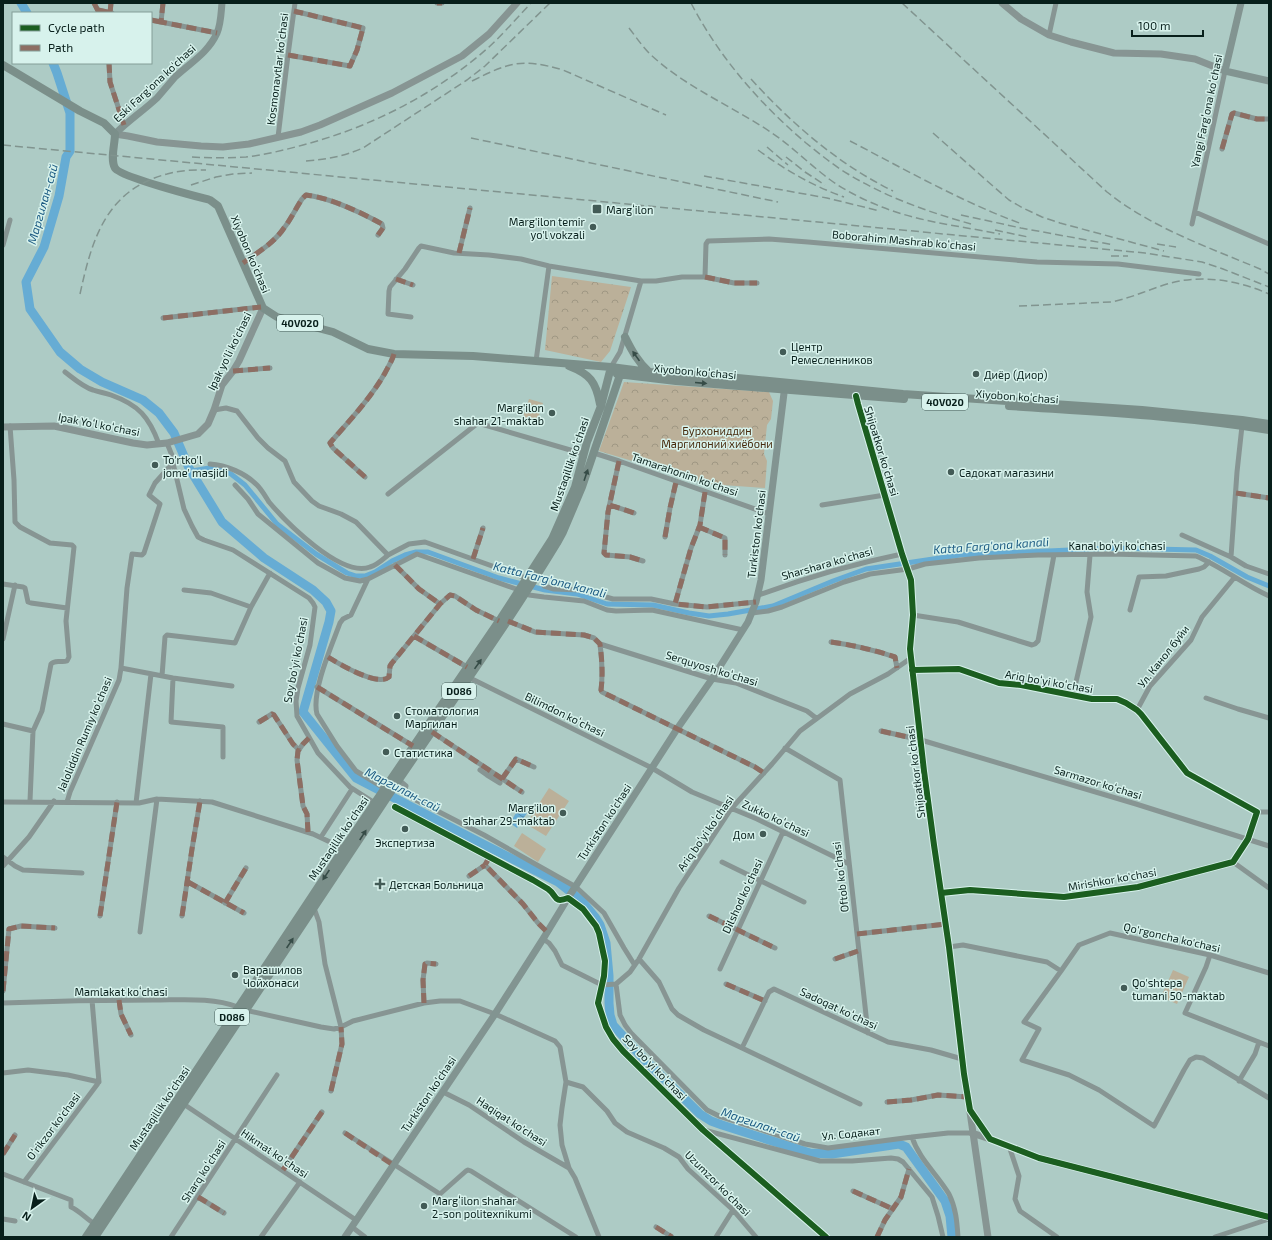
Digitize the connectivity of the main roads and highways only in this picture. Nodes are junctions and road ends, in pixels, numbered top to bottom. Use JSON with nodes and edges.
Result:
{"nodes":[{"id":1,"x":222,"y":3,"type":"edge"},
{"id":2,"x":1241,"y":3,"type":"edge"},
{"id":3,"x":3,"y":65,"type":"edge"},
{"id":4,"x":1269,"y":81,"type":"edge"},
{"id":5,"x":115,"y":134,"type":"junction"},
{"id":6,"x":625,"y":337,"type":"road end"},
{"id":7,"x":563,"y":364,"type":"junction"},
{"id":8,"x":611,"y":370,"type":"junction"},
{"id":9,"x":621,"y":371,"type":"junction"},
{"id":10,"x":650,"y":372,"type":"junction"},
{"id":11,"x":784,"y":386,"type":"junction"},
{"id":12,"x":601,"y":406,"type":"junction"},
{"id":13,"x":1154,"y":414,"type":"junction"},
{"id":14,"x":1269,"y":424,"type":"edge"},
{"id":15,"x":1269,"y":430,"type":"edge"},
{"id":16,"x":587,"y":442,"type":"junction"},
{"id":17,"x":595,"y":449,"type":"junction"},
{"id":18,"x":536,"y":571,"type":"junction"},
{"id":19,"x":522,"y":591,"type":"junction"},
{"id":20,"x":466,"y":673,"type":"junction"},
{"id":21,"x":388,"y":788,"type":"junction"},
{"id":22,"x":347,"y":851,"type":"junction"},
{"id":23,"x":242,"y":1008,"type":"junction"},
{"id":24,"x":86,"y":1237,"type":"edge"},
{"id":25,"x":95,"y":1237,"type":"edge"},
{"id":26,"x":345,"y":1237,"type":"edge"}],
"edges":[{"from":1,"to":5,"type":"main road","name":"Eski Farg'ona ko'chasi"},
{"from":2,"to":4,"type":"main road","name":"Yangi Fargʻona koʻchasi"},
{"from":3,"to":5,"type":"main road"},
{"from":5,"to":7,"type":"main road","name":"Xiyobon koʻchasi","number":"40V020"},
{"from":10,"to":6,"type":"main road","one_way":true},
{"from":7,"to":8,"type":"main road","name":"Xiyobon koʻchasi","number":"40V020"},
{"from":7,"to":12,"type":"main road"},
{"from":8,"to":9,"type":"main road","number":"40V020"},
{"from":8,"to":12,"type":"main road","name":"Mustaqillik koʻchasi","number":"D086"},
{"from":9,"to":10,"type":"main road","name":"Xiyobon koʻchasi","number":"40V020"},
{"from":9,"to":11,"type":"main road","name":"Xiyobon koʻchasi","number":"40V020","one_way":true},
{"from":9,"to":17,"type":"main road","name":"Mustaqillik koʻchasi","number":"D086"},
{"from":10,"to":11,"type":"main road","name":"Xiyobon koʻchasi","number":"40V020"},
{"from":11,"to":13,"type":"main road","name":"Xiyobon koʻchasi","number":"40V020"},
{"from":11,"to":13,"type":"main road","name":"Xiyobon koʻchasi","number":"40V020"},
{"from":11,"to":26,"type":"main road","name":"Turkiston ko’chasi"},
{"from":12,"to":16,"type":"main road","name":"Mustaqillik koʻchasi","number":"D086"},
{"from":13,"to":14,"type":"main road","name":"Xiyobon koʻchasi","number":"40V020"},
{"from":13,"to":15,"type":"main road","name":"Xiyobon koʻchasi","number":"40V020"},
{"from":16,"to":17,"type":"main road"},
{"from":16,"to":18,"type":"main road","name":"Mustaqillik koʻchasi","number":"D086"},
{"from":18,"to":17,"type":"main road","name":"Mustaqillik koʻchasi","number":"D086","one_way":true},
{"from":18,"to":19,"type":"main road","name":"Mustaqillik koʻchasi","number":"D086"},
{"from":18,"to":19,"type":"main road","name":"Mustaqillik koʻchasi","number":"D086"},
{"from":19,"to":20,"type":"main road","name":"Mustaqillik koʻchasi","number":"D086"},
{"from":20,"to":19,"type":"main road","name":"Mustaqillik koʻchasi","number":"D086","one_way":true},
{"from":20,"to":21,"type":"main road","name":"Mustaqillik koʻchasi","number":"D086"},
{"from":20,"to":21,"type":"main road","name":"Mustaqillik koʻchasi","number":"D086"},
{"from":21,"to":22,"type":"main road","name":"Mustaqillik koʻchasi","number":"D086"},
{"from":22,"to":23,"type":"main road","name":"Mustaqillik koʻchasi","number":"D086","one_way":true},
{"from":23,"to":22,"type":"main road","name":"Mustaqillik koʻchasi","number":"D086","one_way":true},
{"from":23,"to":24,"type":"main road","name":"Mustaqillik koʻchasi","number":"D086"},
{"from":23,"to":25,"type":"main road","name":"Mustaqillik koʻchasi","number":"D086"}]}
